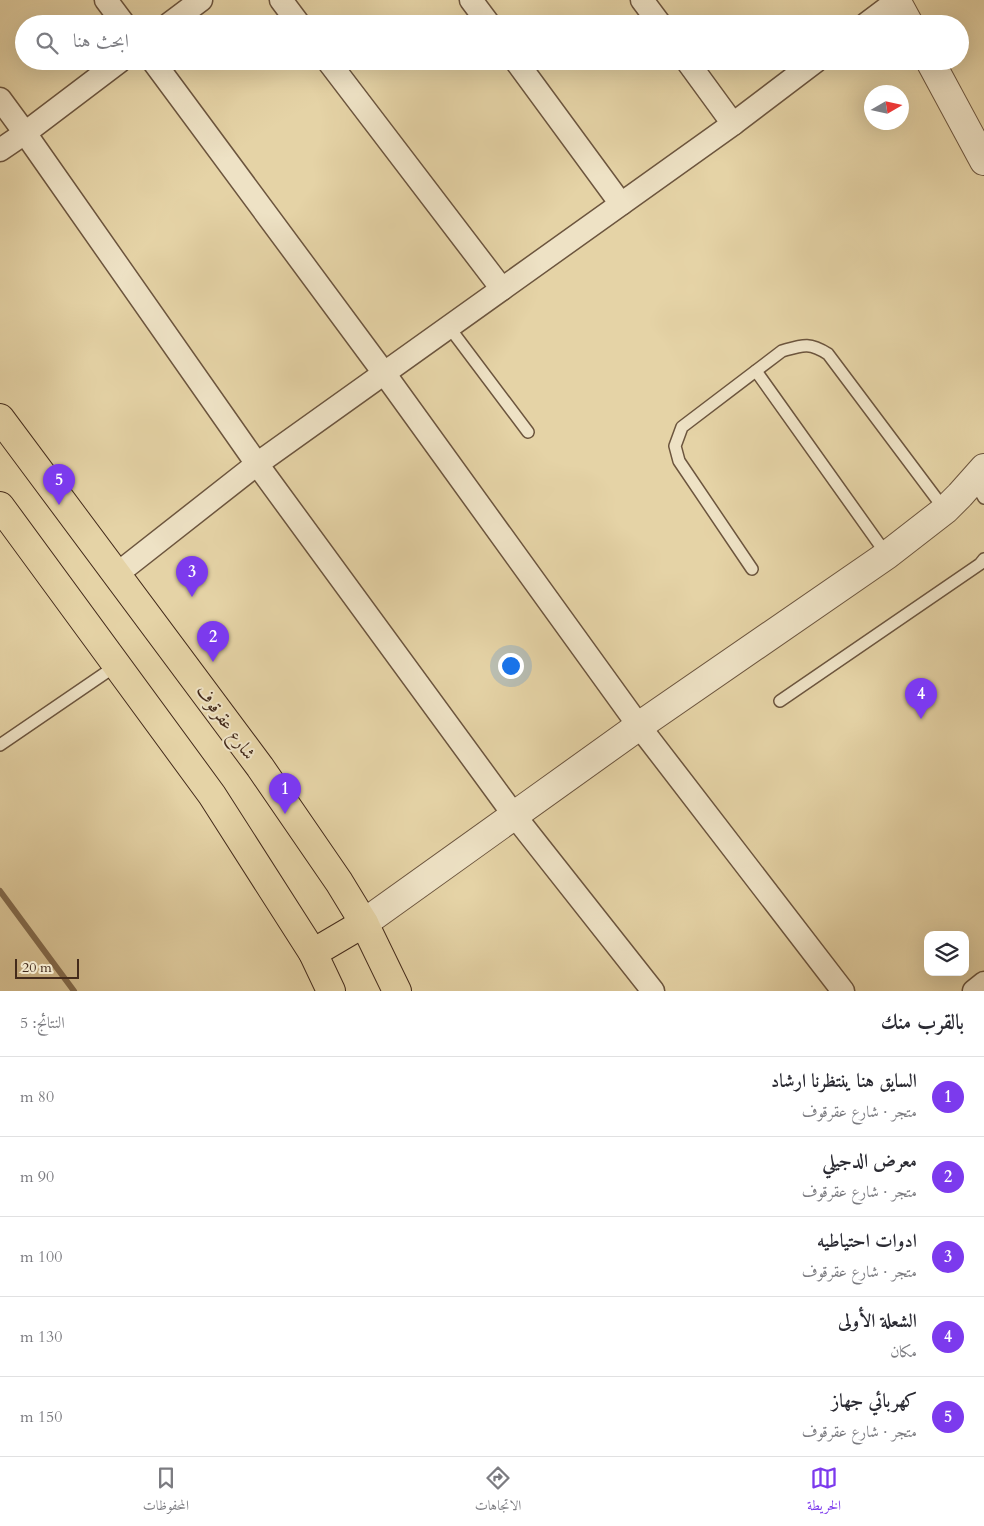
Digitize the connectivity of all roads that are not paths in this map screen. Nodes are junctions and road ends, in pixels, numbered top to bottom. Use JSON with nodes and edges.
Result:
{"nodes":[{"id":1,"x":106,"y":0,"type":"edge"},
{"id":2,"x":201,"y":0,"type":"edge"},
{"id":3,"x":281,"y":0,"type":"edge"},
{"id":4,"x":471,"y":0,"type":"edge"},
{"id":5,"x":642,"y":0,"type":"edge"},
{"id":6,"x":900,"y":6,"type":"edge"},
{"id":7,"x":117,"y":15,"type":"edge"},
{"id":8,"x":181,"y":15,"type":"edge"},
{"id":9,"x":292,"y":15,"type":"edge"},
{"id":10,"x":482,"y":15,"type":"edge"},
{"id":11,"x":653,"y":15,"type":"edge"},
{"id":12,"x":883,"y":15,"type":"edge"},
{"id":13,"x":108,"y":70,"type":"edge"},
{"id":14,"x":160,"y":70,"type":"edge"},
{"id":15,"x":335,"y":70,"type":"edge"},
{"id":16,"x":523,"y":70,"type":"edge"},
{"id":17,"x":694,"y":70,"type":"edge"},
{"id":18,"x":804,"y":70,"type":"edge"},
{"id":19,"x":935,"y":70,"type":"edge"},
{"id":20,"x":0,"y":99,"type":"edge"},
{"id":21,"x":733,"y":124,"type":"junction"},
{"id":22,"x":25,"y":133,"type":"junction"},
{"id":23,"x":981,"y":148,"type":"edge"},
{"id":24,"x":0,"y":150,"type":"edge"},
{"id":25,"x":621,"y":204,"type":"junction"},
{"id":26,"x":502,"y":289,"type":"junction"},
{"id":27,"x":449,"y":327,"type":"junction"},
{"id":28,"x":756,"y":370,"type":"junction"},
{"id":29,"x":384,"y":373,"type":"junction"},
{"id":30,"x":0,"y":418,"type":"edge"},
{"id":31,"x":528,"y":432,"type":"dead end"},
{"id":32,"x":257,"y":464,"type":"junction"},
{"id":33,"x":981,"y":482,"type":"edge"},
{"id":34,"x":0,"y":506,"type":"edge"},
{"id":35,"x":945,"y":510,"type":"junction"},
{"id":36,"x":887,"y":555,"type":"junction"},
{"id":37,"x":984,"y":559,"type":"edge"},
{"id":38,"x":752,"y":569,"type":"dead end"},
{"id":39,"x":117,"y":574,"type":"junction"},
{"id":40,"x":116,"y":665,"type":"junction"},
{"id":41,"x":780,"y":700,"type":"dead end"},
{"id":42,"x":639,"y":726,"type":"junction"},
{"id":43,"x":0,"y":745,"type":"edge"},
{"id":44,"x":514,"y":815,"type":"junction"},
{"id":45,"x":364,"y":923,"type":"junction"},
{"id":46,"x":314,"y":953,"type":"junction"},
{"id":47,"x":984,"y":983,"type":"edge"},
{"id":48,"x":331,"y":991,"type":"edge"},
{"id":49,"x":397,"y":991,"type":"edge"},
{"id":50,"x":653,"y":991,"type":"edge"},
{"id":51,"x":843,"y":991,"type":"edge"},
{"id":52,"x":974,"y":991,"type":"edge"}],
"edges":[{"from":1,"to":7,"type":"street"},
{"from":2,"to":8,"type":"street"},
{"from":3,"to":9,"type":"street"},
{"from":4,"to":10,"type":"street"},
{"from":5,"to":11,"type":"street"},
{"from":6,"to":12,"type":"street"},
{"from":13,"to":22,"type":"street"},
{"from":14,"to":29,"type":"street"},
{"from":15,"to":26,"type":"street"},
{"from":16,"to":25,"type":"street"},
{"from":17,"to":21,"type":"street"},
{"from":18,"to":21,"type":"street"},
{"from":19,"to":23,"type":"street"},
{"from":20,"to":22,"type":"street"},
{"from":21,"to":25,"type":"street"},
{"from":22,"to":24,"type":"street"},
{"from":22,"to":32,"type":"street"},
{"from":25,"to":26,"type":"street"},
{"from":26,"to":27,"type":"street"},
{"from":27,"to":29,"type":"street"},
{"from":27,"to":31,"type":"lane"},
{"from":28,"to":35,"type":"lane"},
{"from":28,"to":36,"type":"lane"},
{"from":28,"to":38,"type":"lane"},
{"from":29,"to":32,"type":"street"},
{"from":29,"to":42,"type":"street"},
{"from":30,"to":39,"type":"main road","name":"شارع عقرقوف"},
{"from":32,"to":39,"type":"street"},
{"from":32,"to":44,"type":"street"},
{"from":33,"to":35,"type":"street"},
{"from":34,"to":40,"type":"main road"},
{"from":35,"to":36,"type":"street"},
{"from":36,"to":42,"type":"street"},
{"from":37,"to":41,"type":"lane"},
{"from":39,"to":45,"type":"main road","name":"شارع عقرقوف"},
{"from":40,"to":43,"type":"lane"},
{"from":40,"to":46,"type":"main road"},
{"from":42,"to":44,"type":"street"},
{"from":42,"to":51,"type":"street"},
{"from":44,"to":45,"type":"street"},
{"from":44,"to":50,"type":"street"},
{"from":45,"to":46,"type":"main road"},
{"from":45,"to":49,"type":"main road","name":"شارع عقرقوف"},
{"from":46,"to":48,"type":"main road"},
{"from":47,"to":52,"type":"street"}]}
